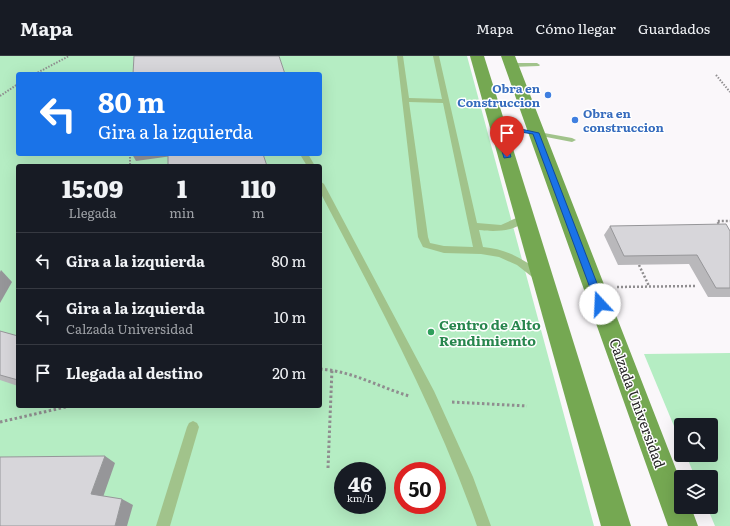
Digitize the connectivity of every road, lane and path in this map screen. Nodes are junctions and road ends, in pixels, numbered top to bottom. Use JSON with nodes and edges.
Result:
{"nodes":[{"id":1,"x":68,"y":56,"type":"edge"},
{"id":2,"x":400,"y":56,"type":"edge"},
{"id":3,"x":436,"y":56,"type":"edge"},
{"id":4,"x":477,"y":56,"type":"edge"},
{"id":5,"x":509,"y":60,"type":"edge"},
{"id":6,"x":537,"y":65,"type":"dead end"},
{"id":7,"x":39,"y":72,"type":"edge"},
{"id":8,"x":716,"y":75,"type":"dead end"},
{"id":9,"x":16,"y":85,"type":"edge"},
{"id":10,"x":730,"y":92,"type":"edge"},
{"id":11,"x":0,"y":96,"type":"edge"},
{"id":12,"x":406,"y":100,"type":"junction"},
{"id":13,"x":445,"y":100,"type":"junction"},
{"id":14,"x":517,"y":130,"type":"junction"},
{"id":15,"x":572,"y":140,"type":"dead end"},
{"id":16,"x":306,"y":156,"type":"dead end"},
{"id":17,"x":310,"y":164,"type":"edge"},
{"id":18,"x":322,"y":188,"type":"edge"},
{"id":19,"x":525,"y":217,"type":"junction"},
{"id":20,"x":730,"y":221,"type":"edge"},
{"id":21,"x":474,"y":226,"type":"junction"},
{"id":22,"x":724,"y":232,"type":"edge"},
{"id":23,"x":479,"y":251,"type":"junction"},
{"id":24,"x":639,"y":265,"type":"edge"},
{"id":25,"x":544,"y":282,"type":"junction"},
{"id":26,"x":649,"y":286,"type":"junction"},
{"id":27,"x":696,"y":286,"type":"dead end"},
{"id":28,"x":616,"y":287,"type":"dead end"},
{"id":29,"x":332,"y":369,"type":"dead end"},
{"id":30,"x":61,"y":408,"type":"edge"},
{"id":31,"x":0,"y":422,"type":"edge"},
{"id":32,"x":192,"y":427,"type":"dead end"},
{"id":33,"x":328,"y":468,"type":"dead end"},
{"id":34,"x":163,"y":526,"type":"edge"},
{"id":35,"x":484,"y":526,"type":"edge"},
{"id":36,"x":616,"y":526,"type":"edge"},
{"id":37,"x":683,"y":526,"type":"edge"}],
"edges":[{"from":1,"to":7,"type":"path"},
{"from":2,"to":12,"type":"lane"},
{"from":3,"to":13,"type":"lane"},
{"from":4,"to":14,"type":"main road","name":"Calzada Universidad"},
{"from":5,"to":6,"type":"lane"},
{"from":5,"to":14,"type":"main road","name":"Calzada Universidad"},
{"from":8,"to":10,"type":"path"},
{"from":9,"to":11,"type":"path"},
{"from":12,"to":13,"type":"lane"},
{"from":12,"to":23,"type":"lane"},
{"from":13,"to":21,"type":"lane"},
{"from":14,"to":15,"type":"lane"},
{"from":14,"to":19,"type":"main road","name":"Calzada Universidad"},
{"from":14,"to":37,"type":"main road","name":"Calzada Universidad"},
{"from":16,"to":17,"type":"lane"},
{"from":18,"to":35,"type":"lane"},
{"from":19,"to":21,"type":"lane"},
{"from":19,"to":25,"type":"main road","name":"Calzada Universidad"},
{"from":20,"to":22,"type":"path"},
{"from":21,"to":23,"type":"lane"},
{"from":23,"to":25,"type":"lane"},
{"from":24,"to":26,"type":"path"},
{"from":25,"to":36,"type":"main road","name":"Calzada Universidad"},
{"from":26,"to":27,"type":"path"},
{"from":26,"to":28,"type":"path"},
{"from":29,"to":33,"type":"path"},
{"from":30,"to":31,"type":"path"},
{"from":32,"to":34,"type":"lane"}]}
